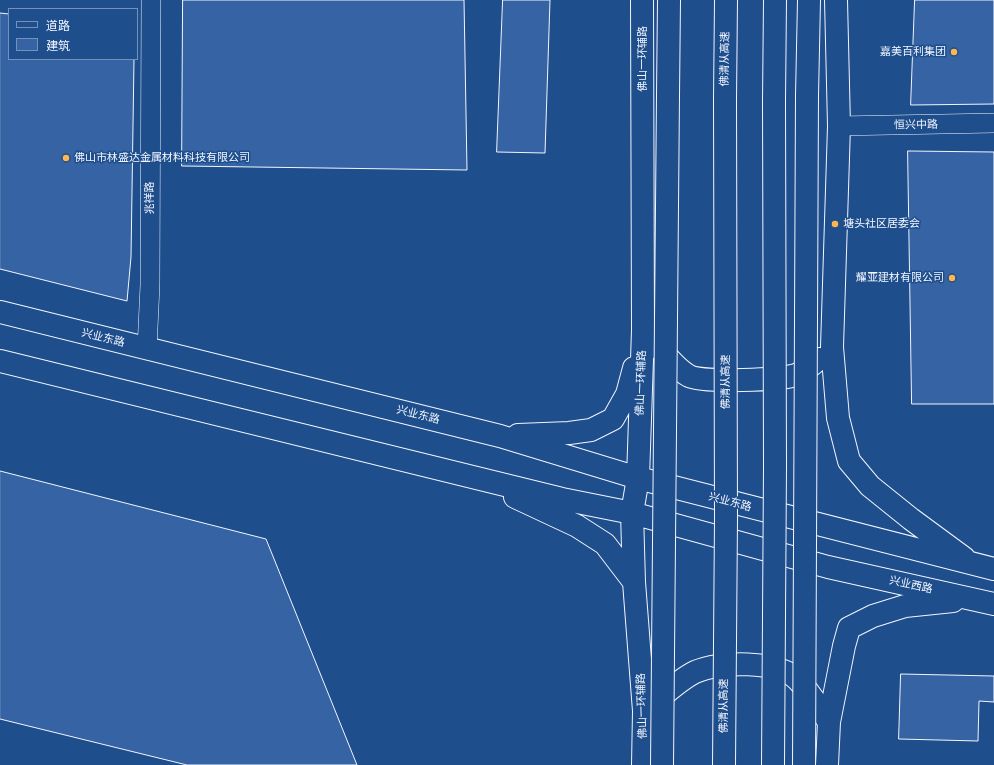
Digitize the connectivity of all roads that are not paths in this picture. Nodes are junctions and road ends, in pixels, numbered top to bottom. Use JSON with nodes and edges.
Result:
{"nodes":[{"id":1,"x":151,"y":0,"type":"edge"},
{"id":2,"x":642,"y":0,"type":"edge"},
{"id":3,"x":669,"y":0,"type":"edge"},
{"id":4,"x":726,"y":0,"type":"edge"},
{"id":5,"x":775,"y":0,"type":"edge"},
{"id":6,"x":809,"y":0,"type":"edge"},
{"id":7,"x":836,"y":0,"type":"edge"},
{"id":8,"x":994,"y":123,"type":"edge"},
{"id":9,"x":839,"y":126,"type":"junction"},
{"id":10,"x":0,"y":312,"type":"edge"},
{"id":11,"x":643,"y":330,"type":"junction"},
{"id":12,"x":832,"y":347,"type":"junction"},
{"id":13,"x":147,"y":349,"type":"junction"},
{"id":14,"x":0,"y":360,"type":"edge"},
{"id":15,"x":500,"y":436,"type":"junction"},
{"id":16,"x":468,"y":475,"type":"junction"},
{"id":17,"x":638,"y":478,"type":"junction"},
{"id":18,"x":632,"y":513,"type":"junction"},
{"id":19,"x":973,"y":564,"type":"junction"},
{"id":20,"x":994,"y":569,"type":"edge"},
{"id":21,"x":634,"y":582,"type":"junction"},
{"id":22,"x":984,"y":602,"type":"edge"},
{"id":23,"x":644,"y":711,"type":"junction"},
{"id":24,"x":829,"y":722,"type":"junction"},
{"id":25,"x":643,"y":765,"type":"edge"},
{"id":26,"x":662,"y":765,"type":"edge"},
{"id":27,"x":724,"y":765,"type":"edge"},
{"id":28,"x":773,"y":765,"type":"edge"},
{"id":29,"x":804,"y":765,"type":"edge"},
{"id":30,"x":827,"y":765,"type":"edge"}],
"edges":[{"from":1,"to":13,"type":"street","name":"兆祥路"},
{"from":2,"to":11,"type":"main road","name":"佛山一环辅路"},
{"from":3,"to":26,"type":"main road","name":"佛山一环辅路","bridge":true},
{"from":4,"to":27,"type":"main road","name":"佛清从高速","bridge":true},
{"from":5,"to":28,"type":"main road","bridge":true},
{"from":6,"to":29,"type":"main road","bridge":true},
{"from":7,"to":9,"type":"main road"},
{"from":8,"to":9,"type":"street","name":"恒兴中路"},
{"from":9,"to":12,"type":"main road"},
{"from":10,"to":13,"type":"main road","name":"兴业东路"},
{"from":11,"to":12,"type":"main road"},
{"from":11,"to":15,"type":"main road"},
{"from":11,"to":17,"type":"main road","name":"佛山一环辅路"},
{"from":12,"to":19,"type":"main road"},
{"from":13,"to":15,"type":"main road","name":"兴业东路"},
{"from":14,"to":16,"type":"main road"},
{"from":15,"to":17,"type":"main road","name":"兴业东路"},
{"from":16,"to":18,"type":"main road"},
{"from":16,"to":21,"type":"main road"},
{"from":17,"to":18,"type":"main road","name":"佛山一环辅路"},
{"from":17,"to":19,"type":"main road","name":"兴业东路"},
{"from":18,"to":21,"type":"main road","name":"佛山一环辅路"},
{"from":18,"to":22,"type":"main road","name":"兴业西路"},
{"from":19,"to":20,"type":"main road"},
{"from":21,"to":23,"type":"main road","name":"佛山一环辅路"},
{"from":22,"to":24,"type":"main road"},
{"from":23,"to":24,"type":"main road"},
{"from":23,"to":25,"type":"main road","name":"佛山一环辅路"},
{"from":24,"to":30,"type":"main road"}]}
